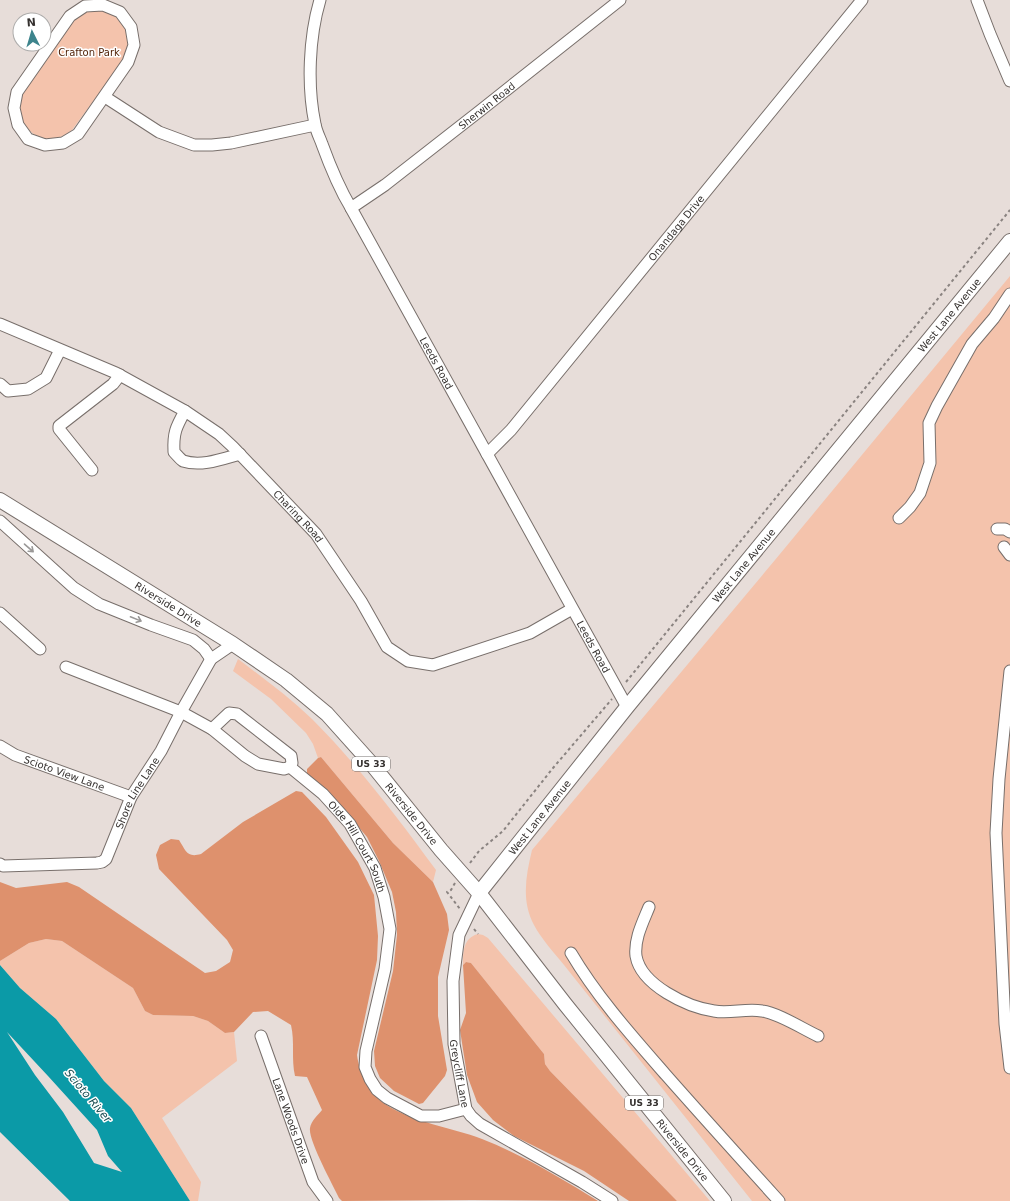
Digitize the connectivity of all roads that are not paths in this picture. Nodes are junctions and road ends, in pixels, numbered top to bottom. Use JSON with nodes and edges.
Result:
{"nodes":[{"id":1,"x":320,"y":0,"type":"edge"},
{"id":2,"x":620,"y":0,"type":"edge"},
{"id":3,"x":862,"y":0,"type":"edge"},
{"id":4,"x":977,"y":0,"type":"edge"},
{"id":5,"x":1010,"y":81,"type":"edge"},
{"id":6,"x":105,"y":97,"type":"junction"},
{"id":7,"x":315,"y":125,"type":"junction"},
{"id":8,"x":351,"y":208,"type":"junction"},
{"id":9,"x":1010,"y":241,"type":"edge"},
{"id":10,"x":1010,"y":294,"type":"edge"},
{"id":11,"x":0,"y":324,"type":"edge"},
{"id":12,"x":60,"y":350,"type":"junction"},
{"id":13,"x":120,"y":375,"type":"junction"},
{"id":14,"x":0,"y":384,"type":"edge"},
{"id":15,"x":185,"y":410,"type":"junction"},
{"id":16,"x":240,"y":454,"type":"junction"},
{"id":17,"x":487,"y":454,"type":"junction"},
{"id":18,"x":92,"y":470,"type":"dead end"},
{"id":19,"x":0,"y":500,"type":"edge"},
{"id":20,"x":13,"y":508,"type":"junction"},
{"id":21,"x":899,"y":518,"type":"dead end"},
{"id":22,"x":0,"y":521,"type":"edge"},
{"id":23,"x":997,"y":529,"type":"dead end"},
{"id":24,"x":1010,"y":532,"type":"edge"},
{"id":25,"x":572,"y":609,"type":"junction"},
{"id":26,"x":0,"y":613,"type":"edge"},
{"id":27,"x":233,"y":644,"type":"junction"},
{"id":28,"x":40,"y":649,"type":"dead end"},
{"id":29,"x":212,"y":659,"type":"junction"},
{"id":30,"x":66,"y":667,"type":"dead end"},
{"id":31,"x":1010,"y":672,"type":"edge"},
{"id":32,"x":627,"y":707,"type":"junction"},
{"id":33,"x":180,"y":712,"type":"junction"},
{"id":34,"x":212,"y":729,"type":"junction"},
{"id":35,"x":0,"y":746,"type":"edge"},
{"id":36,"x":290,"y":767,"type":"junction"},
{"id":37,"x":131,"y":797,"type":"junction"},
{"id":38,"x":0,"y":864,"type":"edge"},
{"id":39,"x":479,"y":893,"type":"junction"},
{"id":40,"x":649,"y":906,"type":"dead end"},
{"id":41,"x":571,"y":953,"type":"dead end"},
{"id":42,"x":261,"y":1036,"type":"dead end"},
{"id":43,"x":818,"y":1036,"type":"dead end"},
{"id":44,"x":1010,"y":1068,"type":"edge"},
{"id":45,"x":466,"y":1108,"type":"junction"},
{"id":46,"x":327,"y":1201,"type":"edge"},
{"id":47,"x":612,"y":1201,"type":"edge"},
{"id":48,"x":724,"y":1201,"type":"edge"},
{"id":49,"x":779,"y":1201,"type":"edge"}],
"edges":[{"from":1,"to":7,"type":"street","name":"Leeds Road"},
{"from":2,"to":8,"type":"street","name":"Sherwin Road"},
{"from":3,"to":17,"type":"street","name":"Onandaga Drive"},
{"from":4,"to":5,"type":"street"},
{"from":6,"to":6,"type":"street"},
{"from":6,"to":7,"type":"street"},
{"from":7,"to":8,"type":"street","name":"Leeds Road"},
{"from":8,"to":17,"type":"street","name":"Leeds Road"},
{"from":9,"to":32,"type":"main road","name":"West Lane Avenue"},
{"from":10,"to":21,"type":"street"},
{"from":11,"to":12,"type":"street","name":"Charing Road"},
{"from":12,"to":13,"type":"street","name":"Charing Road"},
{"from":12,"to":14,"type":"street"},
{"from":13,"to":15,"type":"street","name":"Charing Road"},
{"from":13,"to":18,"type":"street"},
{"from":15,"to":16,"type":"street","name":"Charing Road"},
{"from":15,"to":16,"type":"street"},
{"from":16,"to":25,"type":"street","name":"Charing Road"},
{"from":17,"to":25,"type":"street","name":"Leeds Road"},
{"from":19,"to":20,"type":"main road","name":"Riverside Drive","number":"US 33"},
{"from":20,"to":22,"type":"street"},
{"from":20,"to":27,"type":"main road","name":"Riverside Drive","number":"US 33"},
{"from":22,"to":29,"type":"street","one_way":true},
{"from":23,"to":24,"type":"street"},
{"from":25,"to":32,"type":"street","name":"Leeds Road"},
{"from":26,"to":28,"type":"street"},
{"from":27,"to":29,"type":"street","name":"Shore Line Lane"},
{"from":27,"to":39,"type":"main road","name":"Riverside Drive","number":"US 33"},
{"from":29,"to":33,"type":"street","name":"Shore Line Lane"},
{"from":30,"to":33,"type":"street"},
{"from":31,"to":44,"type":"street"},
{"from":32,"to":39,"type":"main road","name":"West Lane Avenue"},
{"from":33,"to":34,"type":"street"},
{"from":33,"to":37,"type":"street","name":"Shore Line Lane"},
{"from":34,"to":36,"type":"street"},
{"from":34,"to":36,"type":"street"},
{"from":35,"to":37,"type":"street","name":"Scioto View Lane"},
{"from":36,"to":45,"type":"street","name":"Olde Hill Court South"},
{"from":37,"to":38,"type":"street","name":"Shore Line Lane"},
{"from":39,"to":45,"type":"street","name":"Greycliff Lane"},
{"from":39,"to":48,"type":"main road","name":"Riverside Drive","number":"US 33"},
{"from":40,"to":43,"type":"street"},
{"from":41,"to":49,"type":"street"},
{"from":42,"to":46,"type":"street","name":"Lane Woods Drive"},
{"from":45,"to":47,"type":"street","name":"Greycliff Lane"}]}
